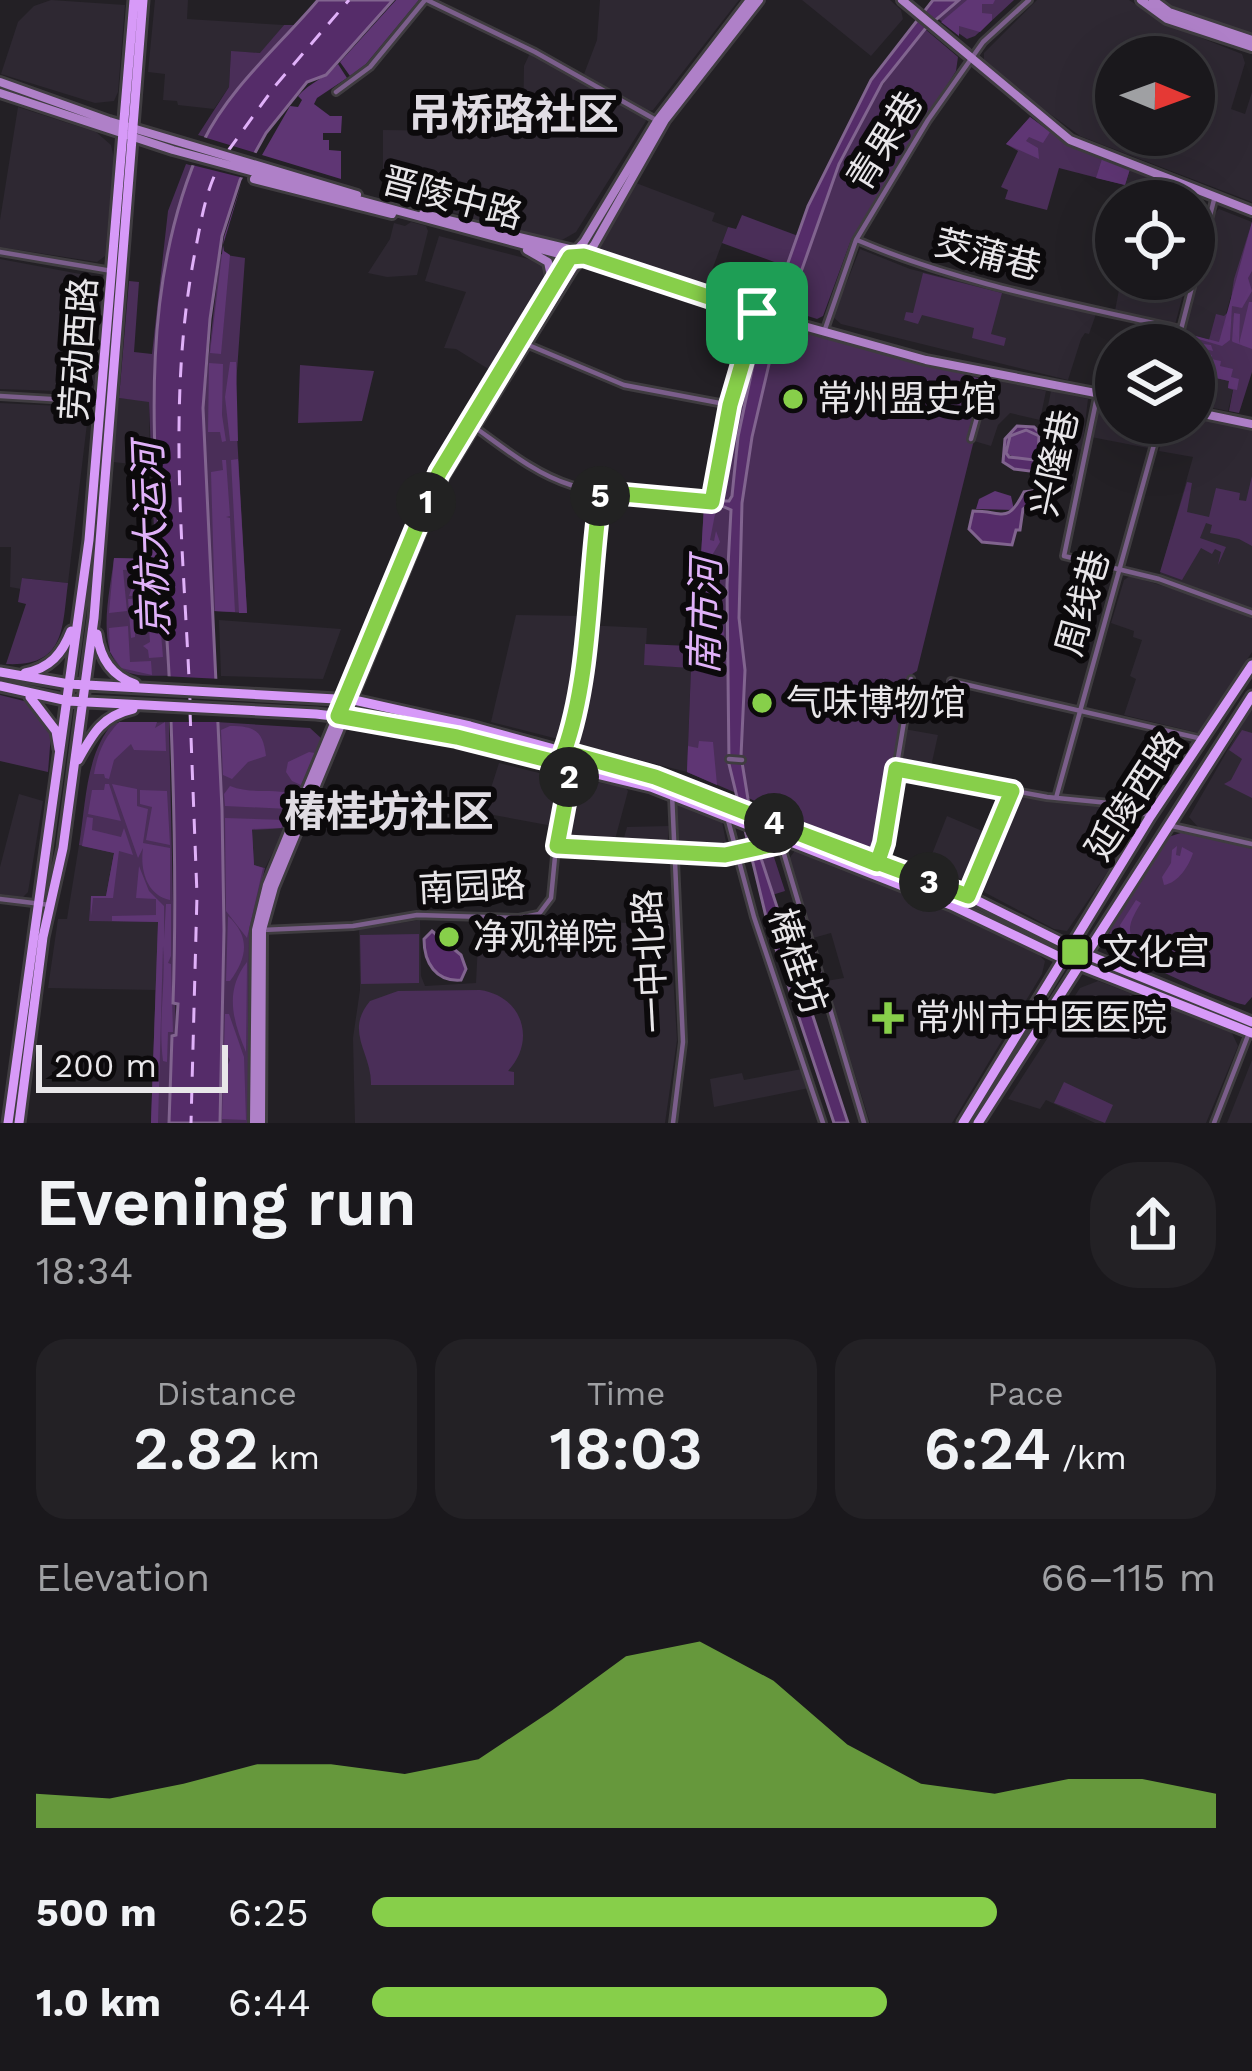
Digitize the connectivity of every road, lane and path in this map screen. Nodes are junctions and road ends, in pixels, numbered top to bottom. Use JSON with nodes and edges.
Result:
{"nodes":[{"id":1,"x":138,"y":0,"type":"edge"},
{"id":2,"x":426,"y":0,"type":"edge"},
{"id":3,"x":754,"y":0,"type":"edge"},
{"id":4,"x":902,"y":0,"type":"edge"},
{"id":5,"x":926,"y":0,"type":"edge"},
{"id":6,"x":1029,"y":0,"type":"edge"},
{"id":7,"x":1141,"y":0,"type":"edge"},
{"id":8,"x":1153,"y":0,"type":"edge"},
{"id":9,"x":918,"y":12,"type":"junction"},
{"id":10,"x":1252,"y":43,"type":"edge"},
{"id":11,"x":972,"y":55,"type":"junction"},
{"id":12,"x":0,"y":82,"type":"edge"},
{"id":13,"x":336,"y":92,"type":"dead end"},
{"id":14,"x":0,"y":93,"type":"edge"},
{"id":15,"x":660,"y":122,"type":"junction"},
{"id":16,"x":128,"y":131,"type":"junction"},
{"id":17,"x":257,"y":172,"type":"junction"},
{"id":18,"x":1174,"y":180,"type":"edge"},
{"id":19,"x":1215,"y":196,"type":"edge"},
{"id":20,"x":1252,"y":211,"type":"edge"},
{"id":21,"x":856,"y":240,"type":"junction"},
{"id":22,"x":509,"y":242,"type":"junction"},
{"id":23,"x":0,"y":252,"type":"edge"},
{"id":24,"x":577,"y":255,"type":"junction"},
{"id":25,"x":111,"y":271,"type":"junction"},
{"id":26,"x":124,"y":272,"type":"junction"},
{"id":27,"x":779,"y":279,"type":"dead end"},
{"id":28,"x":552,"y":284,"type":"junction"},
{"id":29,"x":795,"y":285,"type":"dead end"},
{"id":30,"x":761,"y":314,"type":"junction"},
{"id":31,"x":1158,"y":324,"type":"edge"},
{"id":32,"x":824,"y":332,"type":"junction"},
{"id":33,"x":526,"y":344,"type":"junction"},
{"id":34,"x":989,"y":375,"type":"junction"},
{"id":35,"x":1095,"y":394,"type":"edge"},
{"id":36,"x":0,"y":396,"type":"edge"},
{"id":37,"x":102,"y":402,"type":"junction"},
{"id":38,"x":1095,"y":404,"type":"edge"},
{"id":39,"x":730,"y":405,"type":"junction"},
{"id":40,"x":1215,"y":416,"type":"edge"},
{"id":41,"x":1252,"y":424,"type":"edge"},
{"id":42,"x":473,"y":426,"type":"junction"},
{"id":43,"x":971,"y":439,"type":"dead end"},
{"id":44,"x":1155,"y":444,"type":"edge"},
{"id":45,"x":601,"y":492,"type":"junction"},
{"id":46,"x":1122,"y":570,"type":"junction"},
{"id":47,"x":1252,"y":614,"type":"edge"},
{"id":48,"x":78,"y":615,"type":"junction"},
{"id":49,"x":94,"y":618,"type":"junction"},
{"id":50,"x":1252,"y":665,"type":"edge"},
{"id":51,"x":6,"y":673,"type":"edge"},
{"id":52,"x":911,"y":680,"type":"dead end"},
{"id":53,"x":951,"y":681,"type":"dead end"},
{"id":54,"x":70,"y":684,"type":"junction"},
{"id":55,"x":87,"y":685,"type":"junction"},
{"id":56,"x":0,"y":686,"type":"edge"},
{"id":57,"x":146,"y":688,"type":"junction"},
{"id":58,"x":15,"y":689,"type":"junction"},
{"id":59,"x":1252,"y":696,"type":"edge"},
{"id":60,"x":349,"y":699,"type":"junction"},
{"id":61,"x":68,"y":701,"type":"junction"},
{"id":62,"x":85,"y":703,"type":"junction"},
{"id":63,"x":146,"y":705,"type":"junction"},
{"id":64,"x":1080,"y":709,"type":"junction"},
{"id":65,"x":342,"y":717,"type":"junction"},
{"id":66,"x":1204,"y":740,"type":"junction"},
{"id":67,"x":564,"y":752,"type":"junction"},
{"id":68,"x":61,"y":760,"type":"junction"},
{"id":69,"x":729,"y":760,"type":"dead end"},
{"id":70,"x":742,"y":760,"type":"dead end"},
{"id":71,"x":76,"y":764,"type":"junction"},
{"id":72,"x":572,"y":766,"type":"junction"},
{"id":73,"x":896,"y":769,"type":"junction"},
{"id":74,"x":1012,"y":791,"type":"junction"},
{"id":75,"x":672,"y":794,"type":"junction"},
{"id":76,"x":1056,"y":798,"type":"junction"},
{"id":77,"x":733,"y":813,"type":"junction"},
{"id":78,"x":1150,"y":817,"type":"junction"},
{"id":79,"x":754,"y":820,"type":"junction"},
{"id":80,"x":775,"y":824,"type":"junction"},
{"id":81,"x":1166,"y":824,"type":"junction"},
{"id":82,"x":779,"y":839,"type":"junction"},
{"id":83,"x":1252,"y":844,"type":"edge"},
{"id":84,"x":557,"y":846,"type":"junction"},
{"id":85,"x":737,"y":853,"type":"junction"},
{"id":86,"x":672,"y":854,"type":"junction"},
{"id":87,"x":877,"y":864,"type":"junction"},
{"id":88,"x":968,"y":896,"type":"junction"},
{"id":89,"x":0,"y":898,"type":"edge"},
{"id":90,"x":38,"y":903,"type":"junction"},
{"id":91,"x":50,"y":905,"type":"junction"},
{"id":92,"x":259,"y":930,"type":"junction"},
{"id":93,"x":1071,"y":948,"type":"junction"},
{"id":94,"x":1064,"y":959,"type":"junction"},
{"id":95,"x":1082,"y":960,"type":"junction"},
{"id":96,"x":1251,"y":1028,"type":"edge"},
{"id":97,"x":8,"y":1123,"type":"edge"},
{"id":98,"x":20,"y":1123,"type":"edge"},
{"id":99,"x":257,"y":1123,"type":"edge"},
{"id":100,"x":674,"y":1123,"type":"edge"},
{"id":101,"x":823,"y":1123,"type":"edge"},
{"id":102,"x":864,"y":1123,"type":"edge"},
{"id":103,"x":963,"y":1123,"type":"edge"},
{"id":104,"x":978,"y":1123,"type":"edge"},
{"id":105,"x":1214,"y":1123,"type":"edge"}],
"edges":[{"from":1,"to":16,"type":"main road","name":"劳动西路"},
{"from":2,"to":13,"type":"street"},
{"from":2,"to":15,"type":"street"},
{"from":3,"to":15,"type":"main road"},
{"from":4,"to":9,"type":"main road"},
{"from":5,"to":9,"type":"street"},
{"from":6,"to":11,"type":"street","name":"青果巷"},
{"from":7,"to":10,"type":"main road"},
{"from":8,"to":10,"type":"main road"},
{"from":9,"to":11,"type":"main road"},
{"from":11,"to":18,"type":"main road"},
{"from":11,"to":21,"type":"street","name":"青果巷"},
{"from":12,"to":16,"type":"main road"},
{"from":14,"to":16,"type":"main road"},
{"from":15,"to":24,"type":"main road"},
{"from":16,"to":17,"type":"main road","name":"晋陵中路"},
{"from":16,"to":25,"type":"main road","name":"劳动西路"},
{"from":16,"to":26,"type":"main road","name":"劳动西路"},
{"from":17,"to":22,"type":"main road","name":"晋陵中路"},
{"from":17,"to":24,"type":"main road","name":"晋陵中路"},
{"from":19,"to":20,"type":"main road"},
{"from":21,"to":31,"type":"street","name":"茭蒲巷"},
{"from":21,"to":32,"type":"street","name":"青果巷"},
{"from":22,"to":24,"type":"main road","name":"晋陵中路"},
{"from":22,"to":28,"type":"main road"},
{"from":23,"to":25,"type":"street"},
{"from":24,"to":28,"type":"main road"},
{"from":24,"to":30,"type":"main road","name":"晋陵中路"},
{"from":24,"to":33,"type":"main road"},
{"from":25,"to":26,"type":"street"},
{"from":25,"to":37,"type":"main road","name":"劳动西路"},
{"from":26,"to":49,"type":"main road","name":"劳动西路"},
{"from":27,"to":29,"type":"street"},
{"from":28,"to":60,"type":"main road"},
{"from":30,"to":32,"type":"main road","name":"晋陵中路"},
{"from":30,"to":39,"type":"street"},
{"from":32,"to":34,"type":"main road"},
{"from":33,"to":39,"type":"street"},
{"from":33,"to":42,"type":"main road"},
{"from":34,"to":35,"type":"main road"},
{"from":34,"to":43,"type":"street"},
{"from":36,"to":37,"type":"street"},
{"from":37,"to":48,"type":"main road","name":"劳动西路"},
{"from":38,"to":46,"type":"street","name":"兴隆巷"},
{"from":39,"to":45,"type":"street"},
{"from":40,"to":41,"type":"main road"},
{"from":42,"to":45,"type":"street"},
{"from":42,"to":60,"type":"main road"},
{"from":44,"to":46,"type":"street","name":"周线巷"},
{"from":45,"to":67,"type":"street"},
{"from":46,"to":47,"type":"street"},
{"from":46,"to":64,"type":"street","name":"周线巷"},
{"from":48,"to":51,"type":"main road"},
{"from":48,"to":54,"type":"main road","name":"劳动西路"},
{"from":49,"to":55,"type":"main road","name":"劳动西路"},
{"from":49,"to":57,"type":"main road"},
{"from":50,"to":66,"type":"main road","name":"延陵西路"},
{"from":51,"to":54,"type":"main road"},
{"from":52,"to":73,"type":"street"},
{"from":53,"to":64,"type":"street"},
{"from":54,"to":55,"type":"main road"},
{"from":54,"to":61,"type":"main road","name":"劳动西路"},
{"from":55,"to":57,"type":"main road"},
{"from":55,"to":62,"type":"main road","name":"劳动西路"},
{"from":56,"to":58,"type":"main road"},
{"from":57,"to":60,"type":"main road"},
{"from":58,"to":61,"type":"main road"},
{"from":58,"to":68,"type":"main road"},
{"from":59,"to":81,"type":"main road","name":"延陵西路"},
{"from":60,"to":65,"type":"main road"},
{"from":60,"to":67,"type":"main road"},
{"from":61,"to":62,"type":"main road"},
{"from":61,"to":68,"type":"main road","name":"劳动西路"},
{"from":62,"to":63,"type":"main road"},
{"from":62,"to":71,"type":"main road","name":"劳动西路"},
{"from":63,"to":65,"type":"main road"},
{"from":63,"to":71,"type":"main road"},
{"from":64,"to":66,"type":"street"},
{"from":64,"to":76,"type":"street","name":"周线巷"},
{"from":65,"to":72,"type":"main road"},
{"from":65,"to":92,"type":"main road"},
{"from":66,"to":78,"type":"main road","name":"延陵西路"},
{"from":67,"to":77,"type":"main road"},
{"from":68,"to":90,"type":"main road","name":"劳动西路"},
{"from":69,"to":70,"type":"street"},
{"from":71,"to":91,"type":"main road","name":"劳动西路"},
{"from":72,"to":75,"type":"main road"},
{"from":72,"to":84,"type":"street","name":"南园路"},
{"from":73,"to":74,"type":"street"},
{"from":73,"to":87,"type":"street"},
{"from":74,"to":76,"type":"street"},
{"from":74,"to":88,"type":"street"},
{"from":75,"to":77,"type":"main road"},
{"from":75,"to":86,"type":"street","name":"一中北路"},
{"from":76,"to":78,"type":"street"},
{"from":77,"to":79,"type":"main road"},
{"from":77,"to":85,"type":"street","name":"椿桂坊"},
{"from":78,"to":93,"type":"main road","name":"延陵西路"},
{"from":79,"to":80,"type":"main road"},
{"from":79,"to":82,"type":"main road"},
{"from":80,"to":82,"type":"street"},
{"from":80,"to":87,"type":"main road"},
{"from":81,"to":83,"type":"street"},
{"from":81,"to":95,"type":"main road","name":"延陵西路"},
{"from":82,"to":85,"type":"street"},
{"from":82,"to":94,"type":"main road"},
{"from":82,"to":102,"type":"street"},
{"from":84,"to":86,"type":"street"},
{"from":84,"to":92,"type":"street","name":"南园路"},
{"from":85,"to":86,"type":"street"},
{"from":85,"to":101,"type":"street","name":"椿桂坊"},
{"from":86,"to":100,"type":"street","name":"一中北路"},
{"from":87,"to":88,"type":"main road"},
{"from":88,"to":93,"type":"main road"},
{"from":89,"to":90,"type":"street"},
{"from":90,"to":91,"type":"street"},
{"from":90,"to":97,"type":"main road","name":"劳动西路"},
{"from":91,"to":98,"type":"main road","name":"劳动西路"},
{"from":92,"to":99,"type":"main road"},
{"from":93,"to":94,"type":"main road","name":"延陵西路"},
{"from":93,"to":95,"type":"main road"},
{"from":94,"to":95,"type":"main road"},
{"from":94,"to":103,"type":"main road","name":"延陵西路"},
{"from":95,"to":96,"type":"main road"},
{"from":95,"to":104,"type":"main road","name":"延陵西路"},
{"from":96,"to":105,"type":"street"}]}
